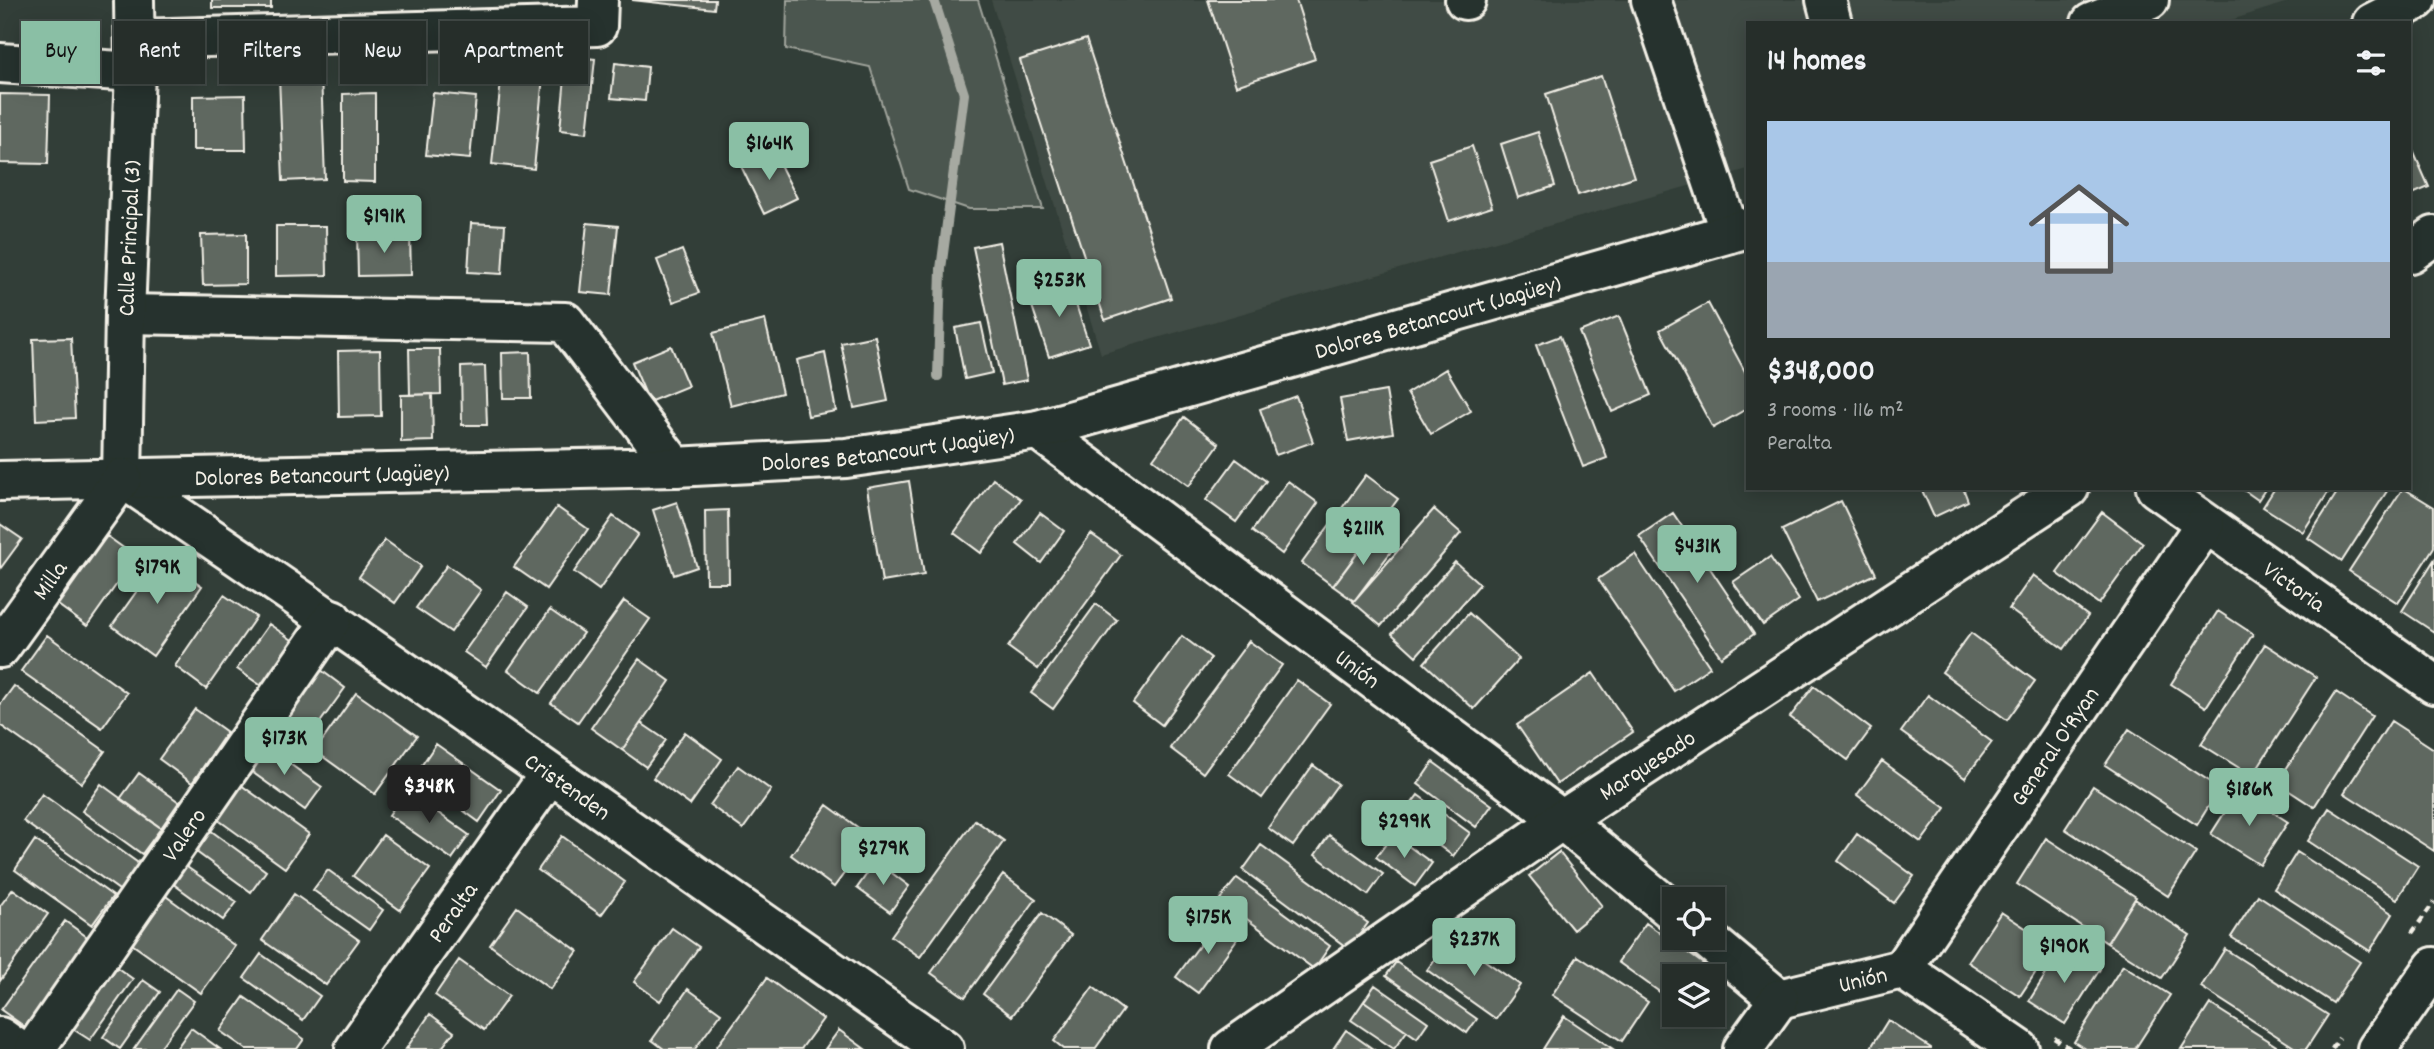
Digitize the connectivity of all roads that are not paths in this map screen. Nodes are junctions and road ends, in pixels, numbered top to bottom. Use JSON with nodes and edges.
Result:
{"nodes":[{"id":1,"x":134,"y":0,"type":"edge"},
{"id":2,"x":1651,"y":0,"type":"edge"},
{"id":3,"x":1826,"y":0,"type":"edge"},
{"id":4,"x":2417,"y":0,"type":"edge"},
{"id":5,"x":598,"y":13,"type":"edge"},
{"id":6,"x":134,"y":21,"type":"edge"},
{"id":7,"x":1831,"y":21,"type":"edge"},
{"id":8,"x":2376,"y":21,"type":"edge"},
{"id":9,"x":205,"y":49,"type":"edge"},
{"id":10,"x":114,"y":57,"type":"edge"},
{"id":11,"x":0,"y":63,"type":"edge"},
{"id":12,"x":134,"y":84,"type":"edge"},
{"id":13,"x":1739,"y":230,"type":"edge"},
{"id":14,"x":2434,"y":236,"type":"edge"},
{"id":15,"x":2411,"y":252,"type":"edge"},
{"id":16,"x":125,"y":314,"type":"junction"},
{"id":17,"x":1038,"y":430,"type":"junction"},
{"id":18,"x":675,"y":467,"type":"junction"},
{"id":19,"x":122,"y":478,"type":"junction"},
{"id":20,"x":0,"y":481,"type":"edge"},
{"id":21,"x":2066,"y":490,"type":"edge"},
{"id":22,"x":2158,"y":490,"type":"edge"},
{"id":23,"x":2205,"y":524,"type":"junction"},
{"id":24,"x":332,"y":619,"type":"junction"},
{"id":25,"x":0,"y":648,"type":"edge"},
{"id":26,"x":2434,"y":684,"type":"edge"},
{"id":27,"x":549,"y":775,"type":"junction"},
{"id":28,"x":1562,"y":820,"type":"junction"},
{"id":29,"x":1662,"y":902,"type":"edge"},
{"id":30,"x":1720,"y":950,"type":"edge"},
{"id":31,"x":2434,"y":967,"type":"edge"},
{"id":32,"x":1902,"y":969,"type":"junction"},
{"id":33,"x":1779,"y":999,"type":"junction"},
{"id":34,"x":0,"y":1037,"type":"edge"},
{"id":35,"x":2034,"y":1041,"type":"edge"},
{"id":36,"x":17,"y":1049,"type":"edge"},
{"id":37,"x":35,"y":1049,"type":"edge"},
{"id":38,"x":355,"y":1049,"type":"edge"},
{"id":39,"x":944,"y":1049,"type":"edge"},
{"id":40,"x":1231,"y":1049,"type":"edge"},
{"id":41,"x":1743,"y":1049,"type":"edge"},
{"id":42,"x":2377,"y":1049,"type":"edge"}],
"edges":[{"from":1,"to":6,"type":"street","name":"Calle Principal (3)"},
{"from":2,"to":13,"type":"street"},
{"from":3,"to":7,"type":"street"},
{"from":4,"to":8,"type":"street"},
{"from":5,"to":9,"type":"street"},
{"from":10,"to":11,"type":"street"},
{"from":12,"to":16,"type":"street","name":"Calle Principal (3)"},
{"from":13,"to":17,"type":"street","name":"Dolores Betancourt (Jagüey)"},
{"from":14,"to":15,"type":"street"},
{"from":16,"to":18,"type":"street"},
{"from":16,"to":19,"type":"street","name":"Calle Principal (3)"},
{"from":17,"to":18,"type":"street","name":"Dolores Betancourt (Jagüey)"},
{"from":17,"to":28,"type":"street","name":"Unión"},
{"from":18,"to":19,"type":"street","name":"Dolores Betancourt (Jagüey)"},
{"from":19,"to":20,"type":"street","name":"Dolores Betancourt (Jagüey)"},
{"from":19,"to":24,"type":"street","name":"Cristenden"},
{"from":19,"to":25,"type":"street","name":"Milla"},
{"from":21,"to":28,"type":"street","name":"Marquesado"},
{"from":22,"to":23,"type":"street","name":"Victoria"},
{"from":23,"to":26,"type":"street","name":"Victoria"},
{"from":23,"to":32,"type":"street","name":"General O'Ryan"},
{"from":24,"to":27,"type":"street","name":"Cristenden"},
{"from":24,"to":37,"type":"street","name":"Valero"},
{"from":27,"to":38,"type":"street","name":"Peralta"},
{"from":27,"to":39,"type":"street","name":"Cristenden"},
{"from":28,"to":29,"type":"street","name":"Unión"},
{"from":28,"to":40,"type":"street","name":"Marquesado"},
{"from":30,"to":33,"type":"street"},
{"from":31,"to":42,"type":"street"},
{"from":32,"to":33,"type":"street","name":"Unión"},
{"from":32,"to":35,"type":"street","name":"Unión"},
{"from":33,"to":41,"type":"street"},
{"from":34,"to":36,"type":"street"}]}
